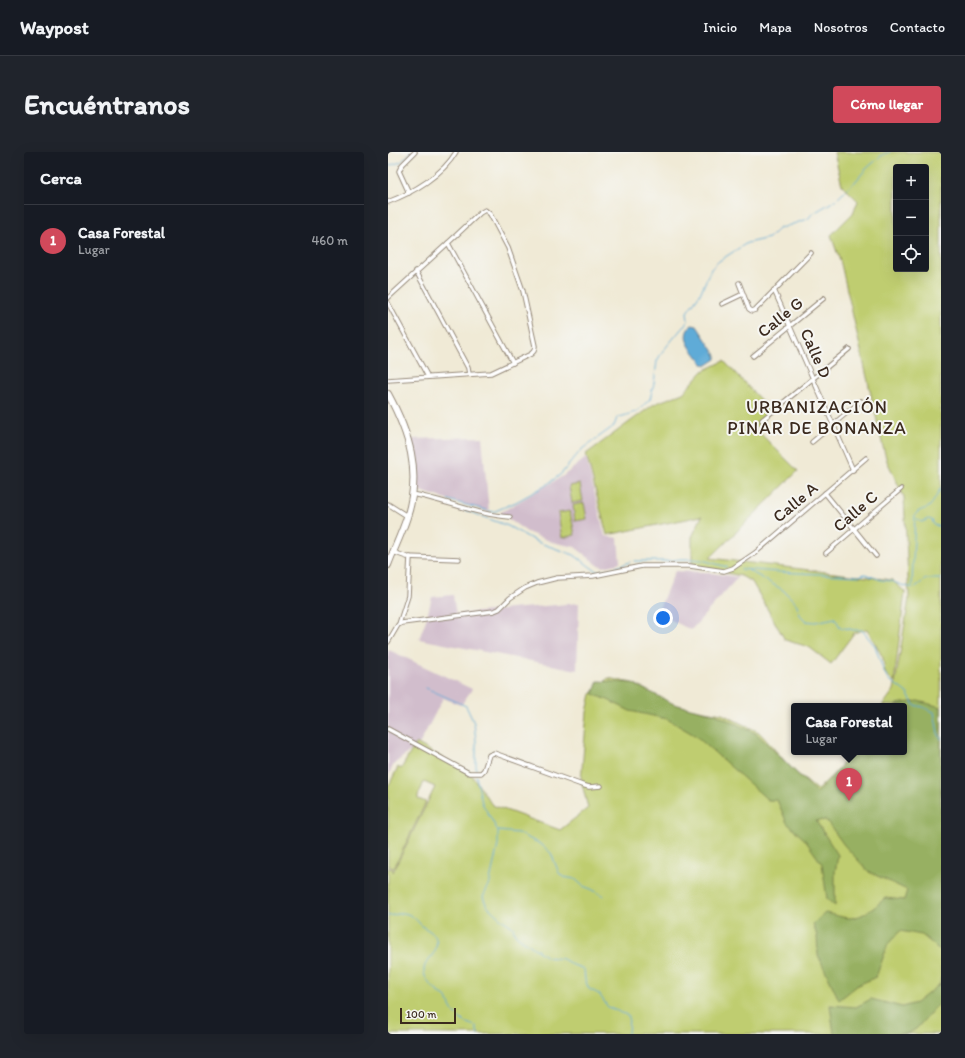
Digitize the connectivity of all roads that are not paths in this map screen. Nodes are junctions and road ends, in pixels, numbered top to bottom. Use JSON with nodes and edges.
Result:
{"nodes":[{"id":1,"x":416,"y":152,"type":"edge"},
{"id":2,"x":456,"y":152,"type":"edge"},
{"id":3,"x":409,"y":193,"type":"junction"},
{"id":4,"x":388,"y":202,"type":"edge"},
{"id":5,"x":448,"y":243,"type":"junction"},
{"id":6,"x":811,"y":253,"type":"dead end"},
{"id":7,"x":416,"y":272,"type":"junction"},
{"id":8,"x":739,"y":283,"type":"dead end"},
{"id":9,"x":774,"y":290,"type":"junction"},
{"id":10,"x":743,"y":294,"type":"junction"},
{"id":11,"x":388,"y":298,"type":"edge"},
{"id":12,"x":824,"y":298,"type":"dead end"},
{"id":13,"x":388,"y":303,"type":"edge"},
{"id":14,"x":722,"y":304,"type":"dead end"},
{"id":15,"x":790,"y":326,"type":"junction"},
{"id":16,"x":849,"y":349,"type":"dead end"},
{"id":17,"x":753,"y":356,"type":"dead end"},
{"id":18,"x":513,"y":364,"type":"junction"},
{"id":19,"x":469,"y":374,"type":"junction"},
{"id":20,"x":428,"y":377,"type":"junction"},
{"id":21,"x":813,"y":379,"type":"junction"},
{"id":22,"x":388,"y":380,"type":"edge"},
{"id":23,"x":388,"y":394,"type":"edge"},
{"id":24,"x":861,"y":401,"type":"dead end"},
{"id":25,"x":762,"y":420,"type":"dead end"},
{"id":26,"x":833,"y":424,"type":"junction"},
{"id":27,"x":812,"y":442,"type":"dead end"},
{"id":28,"x":866,"y":458,"type":"dead end"},
{"id":29,"x":852,"y":470,"type":"junction"},
{"id":30,"x":900,"y":489,"type":"dead end"},
{"id":31,"x":825,"y":493,"type":"junction"},
{"id":32,"x":412,"y":494,"type":"junction"},
{"id":33,"x":388,"y":504,"type":"edge"},
{"id":34,"x":408,"y":516,"type":"junction"},
{"id":35,"x":510,"y":518,"type":"dead end"},
{"id":36,"x":855,"y":530,"type":"junction"},
{"id":37,"x":393,"y":552,"type":"junction"},
{"id":38,"x":826,"y":553,"type":"dead end"},
{"id":39,"x":876,"y":556,"type":"dead end"},
{"id":40,"x":410,"y":557,"type":"junction"},
{"id":41,"x":459,"y":559,"type":"dead end"},
{"id":42,"x":388,"y":565,"type":"edge"},
{"id":43,"x":398,"y":625,"type":"junction"},
{"id":44,"x":388,"y":642,"type":"edge"},
{"id":45,"x":388,"y":729,"type":"edge"},
{"id":46,"x":601,"y":786,"type":"dead end"}],
"edges":[{"from":1,"to":3,"type":"street"},
{"from":2,"to":3,"type":"street"},
{"from":3,"to":4,"type":"street"},
{"from":5,"to":7,"type":"street"},
{"from":5,"to":18,"type":"street"},
{"from":5,"to":18,"type":"street"},
{"from":6,"to":9,"type":"street"},
{"from":7,"to":11,"type":"street"},
{"from":7,"to":19,"type":"street"},
{"from":8,"to":10,"type":"street"},
{"from":9,"to":10,"type":"street"},
{"from":9,"to":15,"type":"street","name":"Calle D"},
{"from":10,"to":14,"type":"street"},
{"from":12,"to":15,"type":"street","name":"Calle G"},
{"from":13,"to":20,"type":"street"},
{"from":15,"to":17,"type":"street","name":"Calle G"},
{"from":15,"to":21,"type":"street","name":"Calle D"},
{"from":16,"to":21,"type":"street"},
{"from":18,"to":19,"type":"street"},
{"from":19,"to":20,"type":"street"},
{"from":20,"to":22,"type":"street"},
{"from":21,"to":25,"type":"street"},
{"from":21,"to":26,"type":"street","name":"Calle D"},
{"from":23,"to":32,"type":"highway"},
{"from":24,"to":26,"type":"street"},
{"from":26,"to":27,"type":"street"},
{"from":26,"to":29,"type":"street","name":"Calle D"},
{"from":28,"to":29,"type":"street","name":"Calle A"},
{"from":29,"to":31,"type":"street","name":"Calle A"},
{"from":30,"to":36,"type":"street","name":"Calle C"},
{"from":31,"to":36,"type":"street"},
{"from":31,"to":43,"type":"street","name":"Calle A"},
{"from":32,"to":34,"type":"highway"},
{"from":32,"to":35,"type":"street"},
{"from":33,"to":34,"type":"street"},
{"from":34,"to":37,"type":"highway"},
{"from":36,"to":38,"type":"street","name":"Calle C"},
{"from":36,"to":39,"type":"street"},
{"from":37,"to":40,"type":"street"},
{"from":37,"to":42,"type":"highway"},
{"from":40,"to":41,"type":"street"},
{"from":40,"to":43,"type":"street"},
{"from":43,"to":44,"type":"street"},
{"from":45,"to":46,"type":"street"}]}
